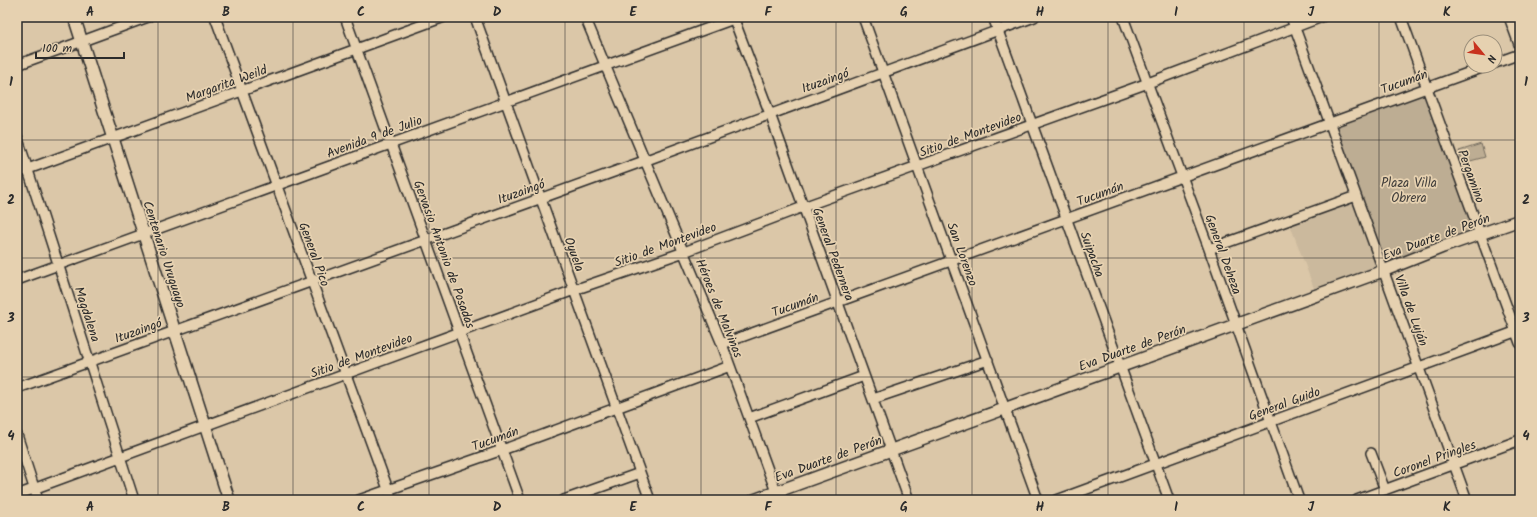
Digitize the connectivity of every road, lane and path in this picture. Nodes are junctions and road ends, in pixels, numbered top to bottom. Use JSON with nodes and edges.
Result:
{"nodes":[{"id":1,"x":74,"y":17,"type":"edge"},
{"id":2,"x":148,"y":17,"type":"edge"},
{"id":3,"x":215,"y":17,"type":"edge"},
{"id":4,"x":345,"y":17,"type":"edge"},
{"id":5,"x":444,"y":17,"type":"edge"},
{"id":6,"x":475,"y":17,"type":"edge"},
{"id":7,"x":585,"y":17,"type":"edge"},
{"id":8,"x":863,"y":17,"type":"edge"},
{"id":9,"x":992,"y":17,"type":"edge"},
{"id":10,"x":1034,"y":17,"type":"edge"},
{"id":11,"x":1123,"y":17,"type":"edge"},
{"id":12,"x":1291,"y":17,"type":"edge"},
{"id":13,"x":1322,"y":17,"type":"edge"},
{"id":14,"x":1402,"y":17,"type":"edge"},
{"id":15,"x":1509,"y":17,"type":"edge"},
{"id":16,"x":736,"y":18,"type":"edge"},
{"id":17,"x":1295,"y":26,"type":"junction"},
{"id":18,"x":997,"y":30,"type":"junction"},
{"id":19,"x":82,"y":41,"type":"junction"},
{"id":20,"x":1520,"y":47,"type":"edge"},
{"id":21,"x":357,"y":50,"type":"junction"},
{"id":22,"x":1520,"y":54,"type":"edge"},
{"id":23,"x":1503,"y":60,"type":"edge"},
{"id":24,"x":17,"y":65,"type":"edge"},
{"id":25,"x":605,"y":66,"type":"junction"},
{"id":26,"x":884,"y":73,"type":"junction"},
{"id":27,"x":1464,"y":74,"type":"edge"},
{"id":28,"x":1148,"y":83,"type":"junction"},
{"id":29,"x":1426,"y":87,"type":"junction"},
{"id":30,"x":242,"y":91,"type":"junction"},
{"id":31,"x":506,"y":102,"type":"junction"},
{"id":32,"x":770,"y":114,"type":"junction"},
{"id":33,"x":1329,"y":122,"type":"junction"},
{"id":34,"x":1032,"y":125,"type":"junction"},
{"id":35,"x":17,"y":136,"type":"edge"},
{"id":36,"x":113,"y":138,"type":"junction"},
{"id":37,"x":390,"y":143,"type":"junction"},
{"id":38,"x":644,"y":161,"type":"junction"},
{"id":39,"x":918,"y":167,"type":"junction"},
{"id":40,"x":28,"y":169,"type":"junction"},
{"id":41,"x":17,"y":173,"type":"edge"},
{"id":42,"x":1182,"y":177,"type":"junction"},
{"id":43,"x":276,"y":186,"type":"junction"},
{"id":44,"x":1356,"y":196,"type":"junction"},
{"id":45,"x":540,"y":197,"type":"junction"},
{"id":46,"x":803,"y":207,"type":"junction"},
{"id":47,"x":1066,"y":219,"type":"junction"},
{"id":48,"x":1520,"y":220,"type":"edge"},
{"id":49,"x":143,"y":234,"type":"junction"},
{"id":50,"x":1480,"y":234,"type":"junction"},
{"id":51,"x":425,"y":240,"type":"junction"},
{"id":52,"x":1209,"y":249,"type":"junction"},
{"id":53,"x":684,"y":252,"type":"junction"},
{"id":54,"x":951,"y":260,"type":"junction"},
{"id":55,"x":58,"y":265,"type":"junction"},
{"id":56,"x":1383,"y":271,"type":"junction"},
{"id":57,"x":17,"y":280,"type":"edge"},
{"id":58,"x":312,"y":281,"type":"junction"},
{"id":59,"x":574,"y":290,"type":"junction"},
{"id":60,"x":837,"y":302,"type":"junction"},
{"id":61,"x":1235,"y":324,"type":"junction"},
{"id":62,"x":174,"y":331,"type":"junction"},
{"id":63,"x":1518,"y":331,"type":"edge"},
{"id":64,"x":460,"y":333,"type":"junction"},
{"id":65,"x":1520,"y":343,"type":"edge"},
{"id":66,"x":722,"y":344,"type":"junction"},
{"id":67,"x":988,"y":360,"type":"junction"},
{"id":68,"x":90,"y":362,"type":"junction"},
{"id":69,"x":730,"y":366,"type":"junction"},
{"id":70,"x":1120,"y":366,"type":"junction"},
{"id":71,"x":1419,"y":367,"type":"junction"},
{"id":72,"x":346,"y":374,"type":"junction"},
{"id":73,"x":864,"y":376,"type":"junction"},
{"id":74,"x":17,"y":388,"type":"edge"},
{"id":75,"x":872,"y":399,"type":"junction"},
{"id":76,"x":617,"y":407,"type":"junction"},
{"id":77,"x":1005,"y":408,"type":"junction"},
{"id":78,"x":749,"y":418,"type":"junction"},
{"id":79,"x":1271,"y":422,"type":"junction"},
{"id":80,"x":205,"y":426,"type":"junction"},
{"id":81,"x":17,"y":435,"type":"edge"},
{"id":82,"x":1520,"y":440,"type":"edge"},
{"id":83,"x":502,"y":450,"type":"junction"},
{"id":84,"x":892,"y":450,"type":"junction"},
{"id":85,"x":1371,"y":452,"type":"dead end"},
{"id":86,"x":120,"y":458,"type":"junction"},
{"id":87,"x":1156,"y":463,"type":"junction"},
{"id":88,"x":1454,"y":464,"type":"junction"},
{"id":89,"x":640,"y":473,"type":"junction"},
{"id":90,"x":34,"y":488,"type":"junction"},
{"id":91,"x":388,"y":489,"type":"junction"},
{"id":92,"x":1384,"y":490,"type":"junction"},
{"id":93,"x":17,"y":494,"type":"edge"},
{"id":94,"x":778,"y":496,"type":"edge"},
{"id":95,"x":38,"y":500,"type":"edge"},
{"id":96,"x":134,"y":500,"type":"edge"},
{"id":97,"x":229,"y":500,"type":"edge"},
{"id":98,"x":359,"y":500,"type":"edge"},
{"id":99,"x":392,"y":500,"type":"edge"},
{"id":100,"x":520,"y":500,"type":"edge"},
{"id":101,"x":564,"y":500,"type":"edge"},
{"id":102,"x":650,"y":500,"type":"edge"},
{"id":103,"x":754,"y":500,"type":"edge"},
{"id":104,"x":909,"y":500,"type":"edge"},
{"id":105,"x":1038,"y":500,"type":"edge"},
{"id":106,"x":1057,"y":500,"type":"edge"},
{"id":107,"x":1169,"y":500,"type":"edge"},
{"id":108,"x":1299,"y":500,"type":"edge"},
{"id":109,"x":1357,"y":500,"type":"edge"},
{"id":110,"x":1467,"y":500,"type":"edge"}],
"edges":[{"from":1,"to":19,"type":"main road","name":"Centenario Uruguayo"},
{"from":2,"to":19,"type":"street"},
{"from":3,"to":30,"type":"street","name":"General Pico"},
{"from":4,"to":21,"type":"street","name":"Gervasio Antonio de Posadas"},
{"from":5,"to":21,"type":"street","name":"Margarita Weild"},
{"from":6,"to":31,"type":"street","name":"Oyuela"},
{"from":7,"to":25,"type":"street","name":"Héroes de Malvinas"},
{"from":8,"to":26,"type":"street","name":"San Lorenzo"},
{"from":9,"to":18,"type":"street","name":"Suipacha"},
{"from":10,"to":18,"type":"street","name":"Ituzaingó"},
{"from":11,"to":28,"type":"street","name":"General Deheza"},
{"from":12,"to":17,"type":"street","name":"Villa de Luján"},
{"from":13,"to":17,"type":"street","name":"Sitio de Montevideo"},
{"from":14,"to":29,"type":"street","name":"Pergamino"},
{"from":15,"to":20,"type":"street"},
{"from":16,"to":25,"type":"street","name":"Avenida 9 de Julio"},
{"from":16,"to":32,"type":"street","name":"General Pedernera"},
{"from":17,"to":28,"type":"street","name":"Sitio de Montevideo"},
{"from":17,"to":33,"type":"street","name":"Villa de Luján"},
{"from":18,"to":26,"type":"street","name":"Ituzaingó"},
{"from":18,"to":34,"type":"street","name":"Suipacha"},
{"from":19,"to":24,"type":"street"},
{"from":19,"to":36,"type":"main road","name":"Centenario Uruguayo"},
{"from":21,"to":30,"type":"street","name":"Margarita Weild"},
{"from":21,"to":37,"type":"street","name":"Gervasio Antonio de Posadas"},
{"from":22,"to":23,"type":"street"},
{"from":25,"to":31,"type":"street","name":"Avenida 9 de Julio"},
{"from":25,"to":38,"type":"street","name":"Héroes de Malvinas"},
{"from":26,"to":32,"type":"street","name":"Ituzaingó"},
{"from":26,"to":39,"type":"street","name":"San Lorenzo"},
{"from":27,"to":29,"type":"street","name":"Tucumán"},
{"from":28,"to":34,"type":"street","name":"Sitio de Montevideo"},
{"from":28,"to":42,"type":"street","name":"General Deheza"},
{"from":29,"to":33,"type":"street","name":"Tucumán"},
{"from":29,"to":50,"type":"street","name":"Pergamino"},
{"from":30,"to":36,"type":"street","name":"Margarita Weild"},
{"from":30,"to":43,"type":"street","name":"General Pico"},
{"from":31,"to":37,"type":"street","name":"Avenida 9 de Julio"},
{"from":31,"to":45,"type":"street","name":"Oyuela"},
{"from":32,"to":38,"type":"street","name":"Ituzaingó"},
{"from":32,"to":46,"type":"street","name":"General Pedernera"},
{"from":33,"to":42,"type":"street","name":"Tucumán"},
{"from":33,"to":44,"type":"street","name":"Villa de Luján"},
{"from":34,"to":39,"type":"street","name":"Sitio de Montevideo"},
{"from":34,"to":47,"type":"street","name":"Suipacha"},
{"from":35,"to":40,"type":"street","name":"Magdalena"},
{"from":36,"to":40,"type":"street","name":"Margarita Weild"},
{"from":36,"to":49,"type":"main road","name":"Centenario Uruguayo"},
{"from":37,"to":43,"type":"street","name":"Avenida 9 de Julio"},
{"from":37,"to":51,"type":"street","name":"Gervasio Antonio de Posadas"},
{"from":38,"to":45,"type":"street","name":"Ituzaingó"},
{"from":38,"to":53,"type":"street","name":"Héroes de Malvinas"},
{"from":39,"to":46,"type":"street","name":"Sitio de Montevideo"},
{"from":39,"to":54,"type":"street","name":"San Lorenzo"},
{"from":40,"to":41,"type":"street","name":"Margarita Weild"},
{"from":40,"to":55,"type":"street","name":"Magdalena"},
{"from":42,"to":47,"type":"street","name":"Tucumán"},
{"from":42,"to":52,"type":"street","name":"General Deheza"},
{"from":43,"to":49,"type":"street","name":"Avenida 9 de Julio"},
{"from":43,"to":58,"type":"street","name":"General Pico"},
{"from":44,"to":52,"type":"street"},
{"from":44,"to":56,"type":"street","name":"Villa de Luján"},
{"from":45,"to":51,"type":"street","name":"Ituzaingó"},
{"from":45,"to":59,"type":"street","name":"Oyuela"},
{"from":46,"to":53,"type":"street","name":"Sitio de Montevideo"},
{"from":46,"to":60,"type":"street","name":"General Pedernera"},
{"from":47,"to":54,"type":"street","name":"Tucumán"},
{"from":47,"to":70,"type":"street","name":"Suipacha"},
{"from":48,"to":50,"type":"main road","name":"Eva Duarte de Perón"},
{"from":49,"to":55,"type":"street","name":"Avenida 9 de Julio"},
{"from":49,"to":62,"type":"main road","name":"Centenario Uruguayo"},
{"from":50,"to":56,"type":"main road","name":"Eva Duarte de Perón"},
{"from":50,"to":63,"type":"street","name":"Pergamino"},
{"from":51,"to":58,"type":"street","name":"Ituzaingó"},
{"from":51,"to":64,"type":"street","name":"Gervasio Antonio de Posadas"},
{"from":52,"to":61,"type":"street","name":"General Deheza"},
{"from":53,"to":59,"type":"street","name":"Sitio de Montevideo"},
{"from":53,"to":66,"type":"street","name":"Héroes de Malvinas"},
{"from":54,"to":60,"type":"street","name":"Tucumán"},
{"from":54,"to":67,"type":"street","name":"San Lorenzo"},
{"from":55,"to":57,"type":"street","name":"Avenida 9 de Julio"},
{"from":55,"to":68,"type":"street","name":"Magdalena"},
{"from":56,"to":61,"type":"main road","name":"Eva Duarte de Perón"},
{"from":56,"to":71,"type":"street","name":"Villa de Luján"},
{"from":58,"to":62,"type":"street","name":"Ituzaingó"},
{"from":58,"to":72,"type":"street","name":"General Pico"},
{"from":59,"to":64,"type":"street","name":"Sitio de Montevideo"},
{"from":59,"to":76,"type":"street","name":"Oyuela"},
{"from":60,"to":66,"type":"street","name":"Tucumán"},
{"from":60,"to":73,"type":"street","name":"General Pedernera"},
{"from":61,"to":70,"type":"main road","name":"Eva Duarte de Perón"},
{"from":61,"to":79,"type":"street","name":"General Deheza"},
{"from":62,"to":68,"type":"street","name":"Ituzaingó"},
{"from":62,"to":80,"type":"main road","name":"Centenario Uruguayo"},
{"from":63,"to":65,"type":"street","name":"Pergamino"},
{"from":63,"to":71,"type":"street","name":"General Guido"},
{"from":64,"to":72,"type":"street","name":"Sitio de Montevideo"},
{"from":64,"to":83,"type":"street","name":"Gervasio Antonio de Posadas"},
{"from":66,"to":69,"type":"street","name":"Héroes de Malvinas"},
{"from":67,"to":75,"type":"street"},
{"from":67,"to":77,"type":"street","name":"San Lorenzo"},
{"from":68,"to":74,"type":"street","name":"Ituzaingó"},
{"from":68,"to":86,"type":"street","name":"Magdalena"},
{"from":69,"to":76,"type":"street","name":"Tucumán"},
{"from":69,"to":78,"type":"street","name":"Héroes de Malvinas"},
{"from":70,"to":77,"type":"main road","name":"Eva Duarte de Perón"},
{"from":70,"to":87,"type":"street","name":"Suipacha"},
{"from":71,"to":79,"type":"street","name":"General Guido"},
{"from":71,"to":88,"type":"street","name":"Villa de Luján"},
{"from":72,"to":80,"type":"street","name":"Sitio de Montevideo"},
{"from":72,"to":91,"type":"street","name":"General Pico"},
{"from":73,"to":75,"type":"street","name":"General Pedernera"},
{"from":73,"to":78,"type":"street"},
{"from":75,"to":84,"type":"street","name":"General Pedernera"},
{"from":76,"to":83,"type":"street","name":"Tucumán"},
{"from":76,"to":89,"type":"street","name":"Oyuela"},
{"from":77,"to":84,"type":"main road","name":"Eva Duarte de Perón"},
{"from":77,"to":105,"type":"street","name":"San Lorenzo"},
{"from":78,"to":94,"type":"street","name":"Héroes de Malvinas"},
{"from":79,"to":87,"type":"street","name":"General Guido"},
{"from":79,"to":108,"type":"street","name":"General Deheza"},
{"from":80,"to":86,"type":"street","name":"Sitio de Montevideo"},
{"from":80,"to":97,"type":"main road","name":"Centenario Uruguayo"},
{"from":81,"to":90,"type":"street"},
{"from":82,"to":88,"type":"street","name":"Coronel Pringles"},
{"from":83,"to":91,"type":"street","name":"Tucumán"},
{"from":83,"to":100,"type":"street","name":"Gervasio Antonio de Posadas"},
{"from":84,"to":94,"type":"main road","name":"Eva Duarte de Perón"},
{"from":84,"to":104,"type":"street","name":"General Pedernera"},
{"from":85,"to":92,"type":"street"},
{"from":86,"to":90,"type":"street","name":"Sitio de Montevideo"},
{"from":86,"to":96,"type":"street","name":"Magdalena"},
{"from":87,"to":106,"type":"street","name":"General Guido"},
{"from":87,"to":107,"type":"street","name":"Suipacha"},
{"from":88,"to":92,"type":"street","name":"Coronel Pringles"},
{"from":88,"to":110,"type":"street","name":"Villa de Luján"},
{"from":89,"to":101,"type":"street"},
{"from":89,"to":102,"type":"street","name":"Oyuela"},
{"from":90,"to":93,"type":"street","name":"Sitio de Montevideo"},
{"from":90,"to":95,"type":"street"},
{"from":91,"to":98,"type":"street","name":"Tucumán"},
{"from":91,"to":99,"type":"street","name":"General Pico"},
{"from":92,"to":109,"type":"street","name":"Coronel Pringles"},
{"from":94,"to":103,"type":"main road","name":"Eva Duarte de Perón"}]}
